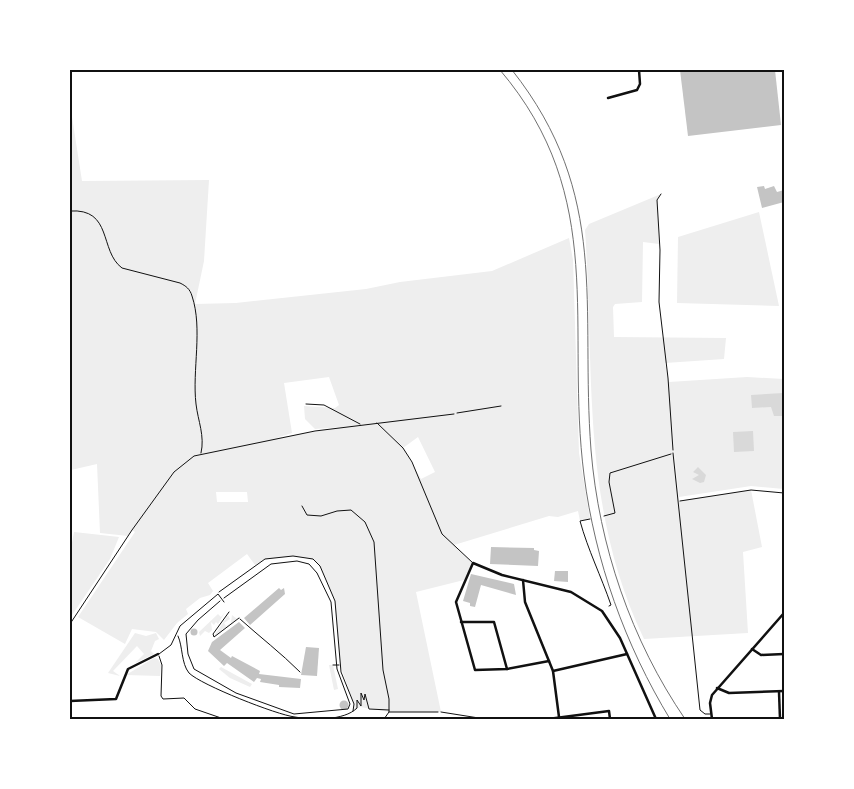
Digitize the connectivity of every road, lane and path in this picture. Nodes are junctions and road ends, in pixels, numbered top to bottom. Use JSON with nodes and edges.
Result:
{"nodes":[{"id":1,"x":639,"y":70,"type":"edge"},
{"id":2,"x":608,"y":98,"type":"dead end"},
{"id":3,"x":661,"y":194,"type":"dead end"},
{"id":4,"x":70,"y":211,"type":"edge"},
{"id":5,"x":306,"y":404,"type":"dead end"},
{"id":6,"x":500,"y":406,"type":"dead end"},
{"id":7,"x":454,"y":414,"type":"joint"},
{"id":8,"x":376,"y":423,"type":"junction"},
{"id":9,"x":361,"y":424,"type":"junction"},
{"id":10,"x":200,"y":453,"type":"junction"},
{"id":11,"x":674,"y":453,"type":"junction"},
{"id":12,"x":784,"y":493,"type":"edge"},
{"id":13,"x":679,"y":501,"type":"junction"},
{"id":14,"x":302,"y":506,"type":"dead end"},
{"id":15,"x":604,"y":516,"type":"dead end"},
{"id":16,"x":590,"y":519,"type":"dead end"},
{"id":17,"x":473,"y":563,"type":"junction"},
{"id":18,"x":523,"y":580,"type":"junction"},
{"id":19,"x":217,"y":593,"type":"dead end"},
{"id":20,"x":224,"y":598,"type":"dead end"},
{"id":21,"x":220,"y":600,"type":"dead end"},
{"id":22,"x":224,"y":602,"type":"dead end"},
{"id":23,"x":609,"y":606,"type":"dead end"},
{"id":24,"x":229,"y":612,"type":"dead end"},
{"id":25,"x":784,"y":613,"type":"edge"},
{"id":26,"x":461,"y":622,"type":"junction"},
{"id":27,"x":70,"y":624,"type":"edge"},
{"id":28,"x":177,"y":635,"type":"dead end"},
{"id":29,"x":751,"y":649,"type":"junction"},
{"id":30,"x":158,"y":654,"type":"junction"},
{"id":31,"x":627,"y":654,"type":"junction"},
{"id":32,"x":784,"y":654,"type":"edge"},
{"id":33,"x":549,"y":662,"type":"junction"},
{"id":34,"x":333,"y":665,"type":"dead end"},
{"id":35,"x":339,"y":665,"type":"dead end"},
{"id":36,"x":507,"y":669,"type":"junction"},
{"id":37,"x":553,"y":671,"type":"junction"},
{"id":38,"x":300,"y":672,"type":"dead end"},
{"id":39,"x":717,"y":688,"type":"junction"},
{"id":40,"x":779,"y":692,"type":"junction"},
{"id":41,"x":784,"y":692,"type":"edge"},
{"id":42,"x":70,"y":701,"type":"edge"},
{"id":43,"x":389,"y":711,"type":"junction"},
{"id":44,"x":353,"y":712,"type":"junction"},
{"id":45,"x":441,"y":712,"type":"joint"},
{"id":46,"x":710,"y":714,"type":"junction"},
{"id":47,"x":559,"y":717,"type":"junction"},
{"id":48,"x":224,"y":719,"type":"edge"},
{"id":49,"x":384,"y":719,"type":"edge"},
{"id":50,"x":485,"y":719,"type":"edge"},
{"id":51,"x":548,"y":719,"type":"edge"},
{"id":52,"x":610,"y":719,"type":"edge"},
{"id":53,"x":656,"y":719,"type":"edge"},
{"id":54,"x":712,"y":719,"type":"edge"},
{"id":55,"x":780,"y":719,"type":"edge"}],
"edges":[{"from":1,"to":2,"type":"street"},
{"from":3,"to":11,"type":"path"},
{"from":4,"to":10,"type":"lane"},
{"from":5,"to":9,"type":"lane"},
{"from":6,"to":7,"type":"path"},
{"from":7,"to":8,"type":"lane"},
{"from":8,"to":9,"type":"lane"},
{"from":8,"to":17,"type":"lane"},
{"from":9,"to":10,"type":"lane"},
{"from":10,"to":27,"type":"lane"},
{"from":11,"to":13,"type":"lane"},
{"from":11,"to":15,"type":"path"},
{"from":12,"to":13,"type":"lane"},
{"from":13,"to":46,"type":"lane"},
{"from":14,"to":43,"type":"path"},
{"from":16,"to":23,"type":"path"},
{"from":17,"to":18,"type":"street"},
{"from":17,"to":26,"type":"street"},
{"from":18,"to":31,"type":"street"},
{"from":18,"to":33,"type":"street"},
{"from":19,"to":44,"type":"path"},
{"from":20,"to":21,"type":"path"},
{"from":22,"to":30,"type":"lane"},
{"from":24,"to":38,"type":"lane"},
{"from":25,"to":29,"type":"street"},
{"from":26,"to":36,"type":"street"},
{"from":26,"to":36,"type":"street"},
{"from":28,"to":44,"type":"path"},
{"from":29,"to":32,"type":"street"},
{"from":29,"to":39,"type":"street"},
{"from":30,"to":42,"type":"street"},
{"from":30,"to":48,"type":"path"},
{"from":31,"to":37,"type":"street"},
{"from":31,"to":53,"type":"street"},
{"from":33,"to":36,"type":"street"},
{"from":33,"to":37,"type":"street"},
{"from":34,"to":35,"type":"path"},
{"from":37,"to":47,"type":"street"},
{"from":39,"to":40,"type":"street"},
{"from":39,"to":46,"type":"street"},
{"from":40,"to":41,"type":"street"},
{"from":40,"to":55,"type":"street"},
{"from":43,"to":44,"type":"path"},
{"from":43,"to":45,"type":"path"},
{"from":43,"to":49,"type":"path"},
{"from":45,"to":50,"type":"lane"},
{"from":46,"to":54,"type":"street"},
{"from":47,"to":51,"type":"street"},
{"from":47,"to":52,"type":"street"}]}
